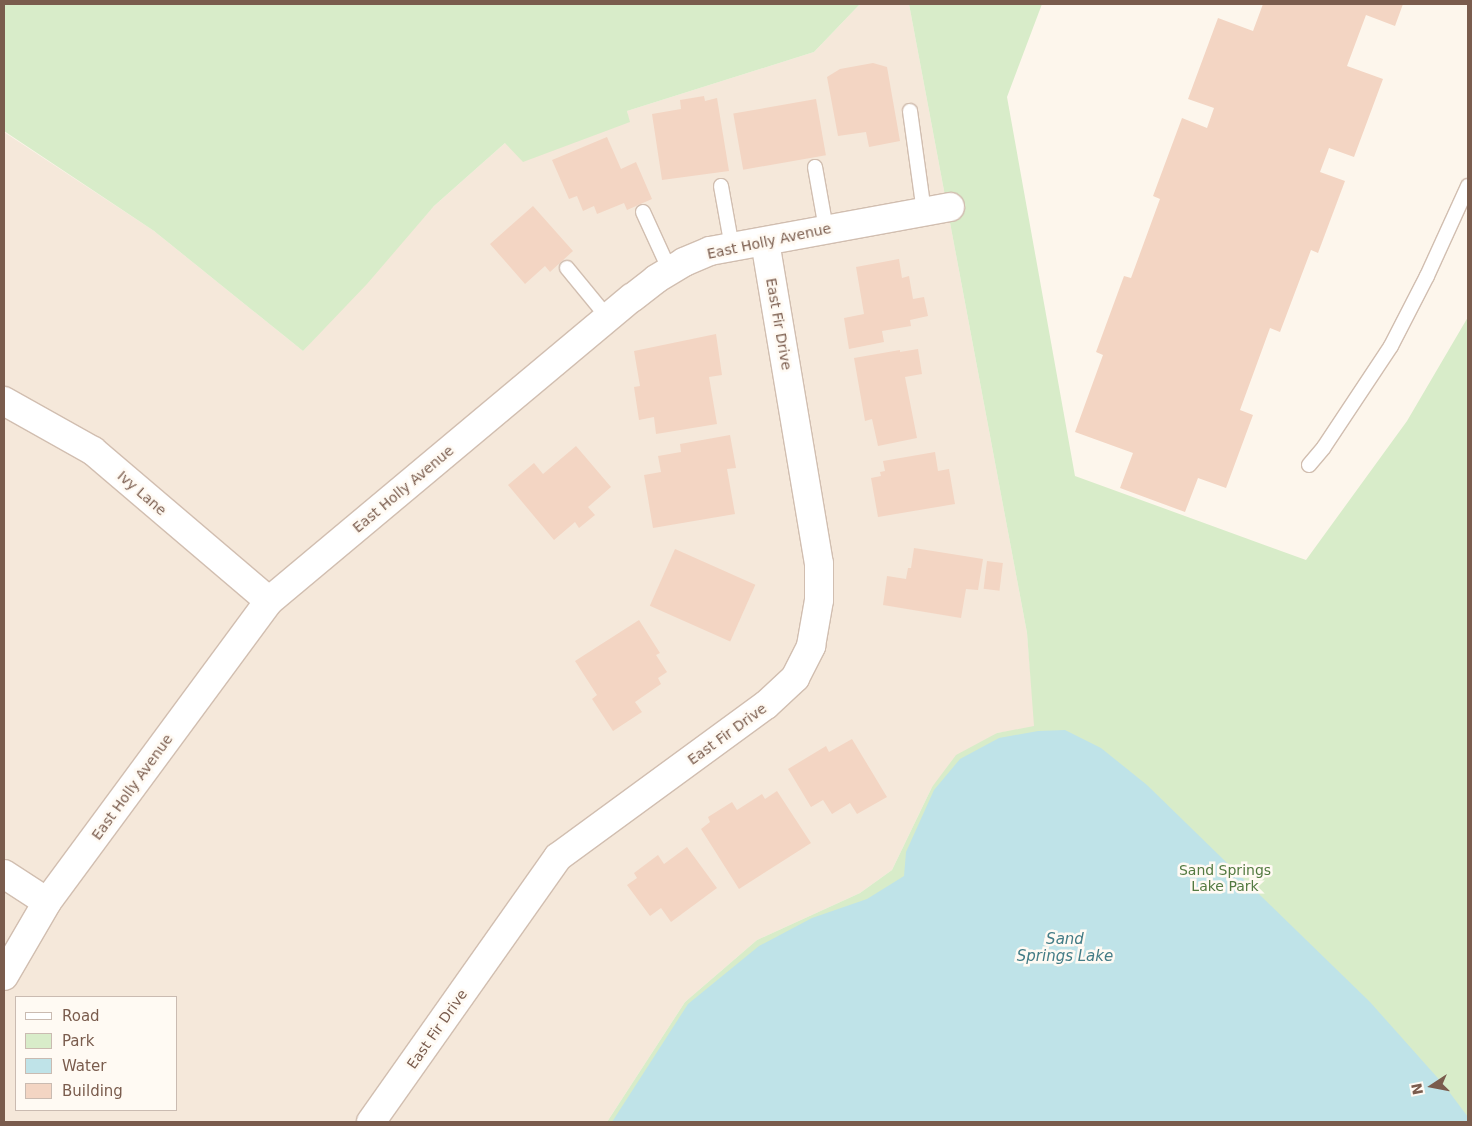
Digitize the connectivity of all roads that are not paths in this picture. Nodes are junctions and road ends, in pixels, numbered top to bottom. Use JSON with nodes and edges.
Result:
{"nodes":[{"id":1,"x":910,"y":111,"type":"dead end"},
{"id":2,"x":815,"y":167,"type":"dead end"},
{"id":3,"x":721,"y":186,"type":"dead end"},
{"id":4,"x":1468,"y":186,"type":"edge"},
{"id":5,"x":1466,"y":201,"type":"edge"},
{"id":6,"x":950,"y":207,"type":"dead end"},
{"id":7,"x":643,"y":212,"type":"dead end"},
{"id":8,"x":924,"y":212,"type":"junction"},
{"id":9,"x":826,"y":229,"type":"junction"},
{"id":10,"x":765,"y":241,"type":"junction"},
{"id":11,"x":732,"y":247,"type":"junction"},
{"id":12,"x":567,"y":268,"type":"dead end"},
{"id":13,"x":670,"y":270,"type":"junction"},
{"id":14,"x":608,"y":318,"type":"junction"},
{"id":15,"x":4,"y":401,"type":"edge"},
{"id":16,"x":1309,"y":465,"type":"dead end"},
{"id":17,"x":269,"y":601,"type":"junction"},
{"id":18,"x":4,"y":874,"type":"edge"},
{"id":19,"x":47,"y":902,"type":"junction"},
{"id":20,"x":4,"y":976,"type":"edge"},
{"id":21,"x":371,"y":1122,"type":"edge"}],
"edges":[{"from":1,"to":8,"type":"lane"},
{"from":2,"to":9,"type":"lane"},
{"from":3,"to":11,"type":"lane"},
{"from":4,"to":5,"type":"lane"},
{"from":5,"to":16,"type":"lane"},
{"from":6,"to":8,"type":"street","name":"East Holly Avenue"},
{"from":7,"to":13,"type":"lane"},
{"from":8,"to":9,"type":"street","name":"East Holly Avenue"},
{"from":9,"to":10,"type":"street","name":"East Holly Avenue"},
{"from":10,"to":11,"type":"street","name":"East Holly Avenue"},
{"from":10,"to":21,"type":"street","name":"East Fir Drive"},
{"from":11,"to":13,"type":"street","name":"East Holly Avenue"},
{"from":12,"to":14,"type":"lane"},
{"from":13,"to":14,"type":"street","name":"East Holly Avenue"},
{"from":14,"to":17,"type":"street","name":"East Holly Avenue"},
{"from":15,"to":17,"type":"street","name":"Ivy Lane"},
{"from":17,"to":19,"type":"street","name":"East Holly Avenue"},
{"from":18,"to":19,"type":"street"},
{"from":19,"to":20,"type":"street","name":"East Holly Avenue"}]}
